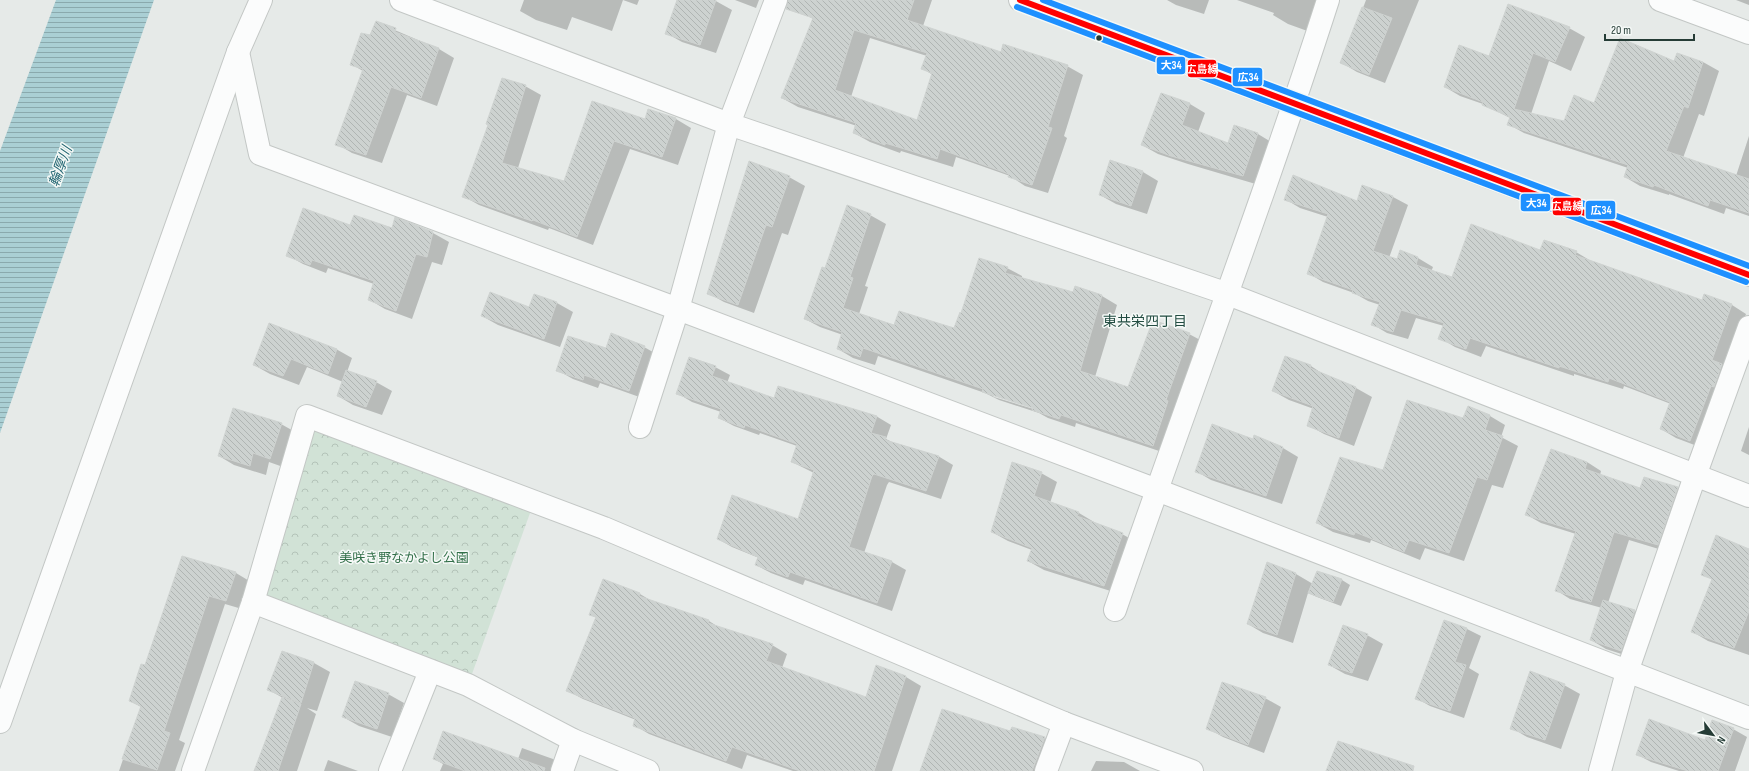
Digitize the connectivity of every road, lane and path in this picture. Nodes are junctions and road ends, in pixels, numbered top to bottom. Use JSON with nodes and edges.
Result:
{"nodes":[{"id":1,"x":261,"y":0,"type":"edge"},
{"id":2,"x":401,"y":0,"type":"edge"},
{"id":3,"x":776,"y":0,"type":"edge"},
{"id":4,"x":1020,"y":0,"type":"edge"},
{"id":5,"x":1328,"y":0,"type":"edge"},
{"id":6,"x":1660,"y":0,"type":"edge"},
{"id":7,"x":1749,"y":33,"type":"edge"},
{"id":8,"x":238,"y":52,"type":"junction"},
{"id":9,"x":1295,"y":103,"type":"junction"},
{"id":10,"x":729,"y":124,"type":"junction"},
{"id":11,"x":1749,"y":275,"type":"edge"},
{"id":12,"x":1228,"y":294,"type":"junction"},
{"id":13,"x":678,"y":309,"type":"junction"},
{"id":14,"x":1749,"y":327,"type":"edge"},
{"id":15,"x":640,"y":426,"type":"dead end"},
{"id":16,"x":1695,"y":476,"type":"junction"},
{"id":17,"x":1157,"y":490,"type":"junction"},
{"id":18,"x":1749,"y":496,"type":"edge"},
{"id":19,"x":253,"y":602,"type":"junction"},
{"id":20,"x":1116,"y":610,"type":"dead end"},
{"id":21,"x":430,"y":671,"type":"junction"},
{"id":22,"x":1627,"y":672,"type":"junction"},
{"id":23,"x":1749,"y":718,"type":"edge"},
{"id":24,"x":0,"y":722,"type":"edge"},
{"id":25,"x":1064,"y":723,"type":"junction"},
{"id":26,"x":573,"y":740,"type":"junction"},
{"id":27,"x":193,"y":771,"type":"edge"},
{"id":28,"x":390,"y":771,"type":"edge"},
{"id":29,"x":562,"y":771,"type":"edge"},
{"id":30,"x":648,"y":771,"type":"edge"},
{"id":31,"x":1046,"y":771,"type":"edge"},
{"id":32,"x":1192,"y":771,"type":"edge"},
{"id":33,"x":1600,"y":771,"type":"edge"}],
"edges":[{"from":1,"to":8,"type":"street"},
{"from":2,"to":10,"type":"street"},
{"from":3,"to":10,"type":"street"},
{"from":4,"to":9,"type":"street"},
{"from":5,"to":9,"type":"street"},
{"from":6,"to":7,"type":"street"},
{"from":8,"to":13,"type":"street"},
{"from":8,"to":24,"type":"street"},
{"from":9,"to":11,"type":"street"},
{"from":9,"to":12,"type":"street"},
{"from":10,"to":12,"type":"street"},
{"from":10,"to":13,"type":"street"},
{"from":12,"to":16,"type":"street"},
{"from":12,"to":17,"type":"street"},
{"from":13,"to":15,"type":"street"},
{"from":13,"to":17,"type":"street"},
{"from":14,"to":16,"type":"street"},
{"from":16,"to":18,"type":"street"},
{"from":16,"to":22,"type":"street"},
{"from":17,"to":20,"type":"street"},
{"from":17,"to":22,"type":"street"},
{"from":19,"to":21,"type":"street"},
{"from":19,"to":25,"type":"street"},
{"from":19,"to":27,"type":"street"},
{"from":21,"to":26,"type":"street"},
{"from":21,"to":28,"type":"street"},
{"from":22,"to":23,"type":"street"},
{"from":22,"to":33,"type":"street"},
{"from":25,"to":31,"type":"street"},
{"from":25,"to":32,"type":"street"},
{"from":26,"to":29,"type":"street"},
{"from":26,"to":30,"type":"street"}]}
